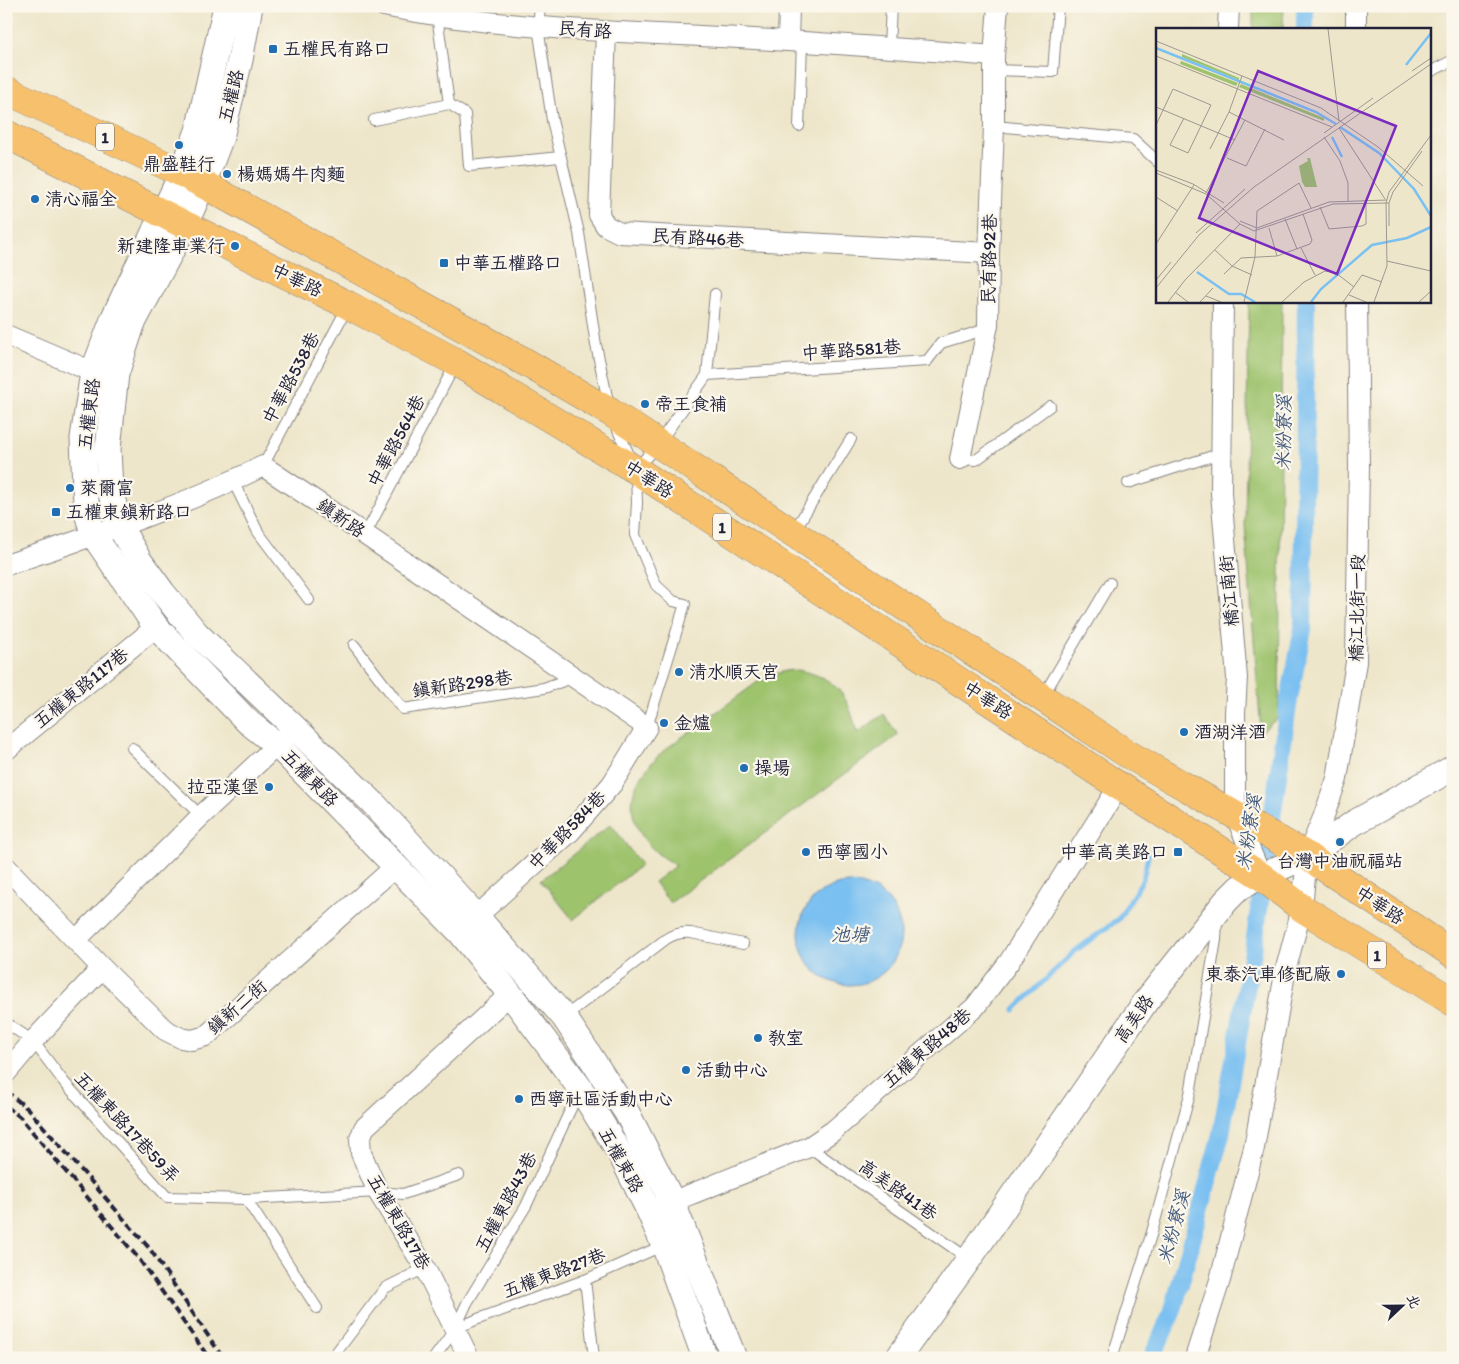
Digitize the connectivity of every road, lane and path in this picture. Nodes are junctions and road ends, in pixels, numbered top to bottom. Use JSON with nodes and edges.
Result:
{"nodes":[{"id":1,"x":226,"y":6,"type":"edge"},
{"id":2,"x":250,"y":6,"type":"edge"},
{"id":3,"x":384,"y":6,"type":"edge"},
{"id":4,"x":540,"y":6,"type":"edge"},
{"id":5,"x":789,"y":6,"type":"edge"},
{"id":6,"x":891,"y":6,"type":"edge"},
{"id":7,"x":998,"y":6,"type":"edge"},
{"id":8,"x":1058,"y":6,"type":"edge"},
{"id":9,"x":1229,"y":6,"type":"edge"},
{"id":10,"x":1356,"y":6,"type":"edge"},
{"id":11,"x":436,"y":15,"type":"junction"},
{"id":12,"x":538,"y":27,"type":"junction"},
{"id":13,"x":1228,"y":28,"type":"edge"},
{"id":14,"x":1356,"y":28,"type":"edge"},
{"id":15,"x":606,"y":32,"type":"junction"},
{"id":16,"x":795,"y":42,"type":"junction"},
{"id":17,"x":889,"y":47,"type":"junction"},
{"id":18,"x":1453,"y":60,"type":"edge"},
{"id":19,"x":994,"y":63,"type":"junction"},
{"id":20,"x":1432,"y":71,"type":"edge"},
{"id":21,"x":6,"y":90,"type":"edge"},
{"id":22,"x":449,"y":104,"type":"junction"},
{"id":23,"x":374,"y":120,"type":"dead end"},
{"id":24,"x":799,"y":126,"type":"dead end"},
{"id":25,"x":994,"y":126,"type":"junction"},
{"id":26,"x":6,"y":134,"type":"edge"},
{"id":27,"x":560,"y":157,"type":"junction"},
{"id":28,"x":1156,"y":160,"type":"edge"},
{"id":29,"x":193,"y":178,"type":"junction"},
{"id":30,"x":174,"y":219,"type":"junction"},
{"id":31,"x":989,"y":253,"type":"junction"},
{"id":32,"x":715,"y":294,"type":"dead end"},
{"id":33,"x":1223,"y":302,"type":"edge"},
{"id":34,"x":1357,"y":302,"type":"edge"},
{"id":35,"x":348,"y":305,"type":"junction"},
{"id":36,"x":987,"y":329,"type":"junction"},
{"id":37,"x":6,"y":335,"type":"edge"},
{"id":38,"x":456,"y":362,"type":"junction"},
{"id":39,"x":93,"y":372,"type":"junction"},
{"id":40,"x":707,"y":375,"type":"junction"},
{"id":41,"x":1050,"y":406,"type":"dead end"},
{"id":42,"x":610,"y":412,"type":"junction"},
{"id":43,"x":850,"y":439,"type":"dead end"},
{"id":44,"x":658,"y":444,"type":"junction"},
{"id":45,"x":1222,"y":453,"type":"junction"},
{"id":46,"x":960,"y":459,"type":"joint"},
{"id":47,"x":263,"y":466,"type":"junction"},
{"id":48,"x":636,"y":470,"type":"junction"},
{"id":49,"x":233,"y":481,"type":"junction"},
{"id":50,"x":1128,"y":483,"type":"dead end"},
{"id":51,"x":120,"y":527,"type":"junction"},
{"id":52,"x":793,"y":532,"type":"junction"},
{"id":53,"x":365,"y":535,"type":"junction"},
{"id":54,"x":94,"y":536,"type":"junction"},
{"id":55,"x":6,"y":565,"type":"edge"},
{"id":56,"x":1110,"y":583,"type":"dead end"},
{"id":57,"x":309,"y":600,"type":"dead end"},
{"id":58,"x":156,"y":627,"type":"junction"},
{"id":59,"x":354,"y":645,"type":"dead end"},
{"id":60,"x":574,"y":677,"type":"junction"},
{"id":61,"x":1042,"y":697,"type":"junction"},
{"id":62,"x":647,"y":727,"type":"junction"},
{"id":63,"x":286,"y":736,"type":"junction"},
{"id":64,"x":132,"y":748,"type":"dead end"},
{"id":65,"x":6,"y":750,"type":"edge"},
{"id":66,"x":1453,"y":768,"type":"edge"},
{"id":67,"x":1119,"y":786,"type":"junction"},
{"id":68,"x":1234,"y":814,"type":"junction"},
{"id":69,"x":201,"y":816,"type":"junction"},
{"id":70,"x":1305,"y":856,"type":"junction"},
{"id":71,"x":396,"y":866,"type":"junction"},
{"id":72,"x":6,"y":867,"type":"edge"},
{"id":73,"x":1250,"y":882,"type":"junction"},
{"id":74,"x":1302,"y":908,"type":"junction"},
{"id":75,"x":1217,"y":911,"type":"junction"},
{"id":76,"x":468,"y":924,"type":"junction"},
{"id":77,"x":76,"y":940,"type":"junction"},
{"id":78,"x":743,"y":944,"type":"dead end"},
{"id":79,"x":1453,"y":954,"type":"edge"},
{"id":80,"x":102,"y":968,"type":"junction"},
{"id":81,"x":510,"y":994,"type":"junction"},
{"id":82,"x":1453,"y":1002,"type":"edge"},
{"id":83,"x":564,"y":1017,"type":"junction"},
{"id":84,"x":6,"y":1022,"type":"edge"},
{"id":85,"x":33,"y":1041,"type":"junction"},
{"id":86,"x":6,"y":1073,"type":"edge"},
{"id":87,"x":580,"y":1088,"type":"junction"},
{"id":88,"x":809,"y":1147,"type":"junction"},
{"id":89,"x":459,"y":1174,"type":"dead end"},
{"id":90,"x":378,"y":1192,"type":"junction"},
{"id":91,"x":246,"y":1199,"type":"junction"},
{"id":92,"x":672,"y":1201,"type":"junction"},
{"id":93,"x":649,"y":1211,"type":"junction"},
{"id":94,"x":664,"y":1245,"type":"junction"},
{"id":95,"x":970,"y":1259,"type":"junction"},
{"id":96,"x":425,"y":1268,"type":"junction"},
{"id":97,"x":585,"y":1280,"type":"junction"},
{"id":98,"x":317,"y":1308,"type":"dead end"},
{"id":99,"x":454,"y":1329,"type":"junction"},
{"id":100,"x":332,"y":1358,"type":"edge"},
{"id":101,"x":434,"y":1358,"type":"edge"},
{"id":102,"x":469,"y":1358,"type":"edge"},
{"id":103,"x":594,"y":1358,"type":"edge"},
{"id":104,"x":705,"y":1358,"type":"edge"},
{"id":105,"x":734,"y":1358,"type":"edge"},
{"id":106,"x":898,"y":1358,"type":"edge"},
{"id":107,"x":1112,"y":1358,"type":"edge"},
{"id":108,"x":1195,"y":1358,"type":"edge"}],
"edges":[{"from":1,"to":29,"type":"street","name":"五權路"},
{"from":2,"to":29,"type":"street","name":"五權路"},
{"from":3,"to":11,"type":"street","name":"民有路"},
{"from":4,"to":12,"type":"lane"},
{"from":5,"to":16,"type":"street"},
{"from":6,"to":17,"type":"lane"},
{"from":7,"to":19,"type":"street","name":"民有路92巷"},
{"from":8,"to":19,"type":"lane"},
{"from":9,"to":13,"type":"street"},
{"from":10,"to":14,"type":"street"},
{"from":11,"to":12,"type":"street","name":"民有路"},
{"from":11,"to":22,"type":"lane"},
{"from":12,"to":15,"type":"street","name":"民有路"},
{"from":12,"to":27,"type":"lane"},
{"from":15,"to":16,"type":"street","name":"民有路"},
{"from":15,"to":31,"type":"street","name":"民有路46巷"},
{"from":16,"to":17,"type":"street","name":"民有路"},
{"from":16,"to":24,"type":"lane"},
{"from":17,"to":19,"type":"street","name":"民有路"},
{"from":18,"to":20,"type":"lane"},
{"from":19,"to":25,"type":"street","name":"民有路92巷"},
{"from":21,"to":29,"type":"main road","name":"中華路","number":"1"},
{"from":22,"to":23,"type":"lane"},
{"from":22,"to":27,"type":"lane"},
{"from":25,"to":28,"type":"lane"},
{"from":25,"to":31,"type":"street","name":"民有路92巷"},
{"from":26,"to":30,"type":"main road","name":"中華路","number":"1"},
{"from":27,"to":42,"type":"lane"},
{"from":29,"to":30,"type":"street","name":"五權東路"},
{"from":29,"to":42,"type":"main road","name":"中華路","number":"1"},
{"from":30,"to":35,"type":"main road","name":"中華路","number":"1"},
{"from":30,"to":39,"type":"street","name":"五權東路"},
{"from":30,"to":51,"type":"street","name":"五權東路"},
{"from":31,"to":36,"type":"street","name":"民有路92巷"},
{"from":32,"to":40,"type":"lane"},
{"from":33,"to":45,"type":"street","name":"橋江南街"},
{"from":34,"to":70,"type":"street","name":"橋江北街一段"},
{"from":35,"to":38,"type":"main road","name":"中華路","number":"1"},
{"from":35,"to":47,"type":"lane","name":"中華路538巷"},
{"from":36,"to":40,"type":"lane","name":"中華路581巷"},
{"from":36,"to":46,"type":"street","name":"民有路92巷"},
{"from":37,"to":39,"type":"street"},
{"from":38,"to":48,"type":"main road","name":"中華路","number":"1"},
{"from":38,"to":53,"type":"lane","name":"中華路564巷"},
{"from":39,"to":54,"type":"street","name":"五權東路"},
{"from":40,"to":44,"type":"lane"},
{"from":41,"to":46,"type":"lane"},
{"from":42,"to":44,"type":"main road","name":"中華路","number":"1"},
{"from":42,"to":48,"type":"lane","name":"中華路584巷"},
{"from":43,"to":52,"type":"lane"},
{"from":44,"to":48,"type":"lane"},
{"from":44,"to":52,"type":"main road","name":"中華路","number":"1"},
{"from":45,"to":50,"type":"lane"},
{"from":45,"to":68,"type":"street","name":"橋江南街"},
{"from":47,"to":49,"type":"street"},
{"from":47,"to":53,"type":"street","name":"鎮新路"},
{"from":48,"to":62,"type":"lane","name":"中華路584巷"},
{"from":48,"to":67,"type":"main road","name":"中華路","number":"1"},
{"from":49,"to":51,"type":"street"},
{"from":49,"to":57,"type":"lane"},
{"from":51,"to":54,"type":"street"},
{"from":51,"to":63,"type":"street","name":"五權東路"},
{"from":52,"to":61,"type":"main road","name":"中華路","number":"1"},
{"from":53,"to":60,"type":"street","name":"鎮新路"},
{"from":54,"to":55,"type":"street"},
{"from":54,"to":58,"type":"street","name":"五權東路"},
{"from":56,"to":61,"type":"lane"},
{"from":58,"to":63,"type":"street","name":"五權東路"},
{"from":58,"to":65,"type":"street","name":"五權東路117巷"},
{"from":59,"to":60,"type":"lane","name":"鎮新路298巷"},
{"from":60,"to":62,"type":"street","name":"鎮新路"},
{"from":61,"to":68,"type":"main road","name":"中華路","number":"1"},
{"from":62,"to":76,"type":"street","name":"中華路584巷"},
{"from":63,"to":69,"type":"street"},
{"from":63,"to":71,"type":"street","name":"五權東路"},
{"from":63,"to":76,"type":"street","name":"五權東路"},
{"from":64,"to":69,"type":"lane"},
{"from":66,"to":70,"type":"street","name":"高美路"},
{"from":67,"to":73,"type":"main road","name":"中華路","number":"1"},
{"from":67,"to":88,"type":"street","name":"五權東路48巷"},
{"from":68,"to":70,"type":"main road","number":"1"},
{"from":68,"to":73,"type":"street","name":"橋江南街"},
{"from":69,"to":77,"type":"street"},
{"from":70,"to":73,"type":"street","name":"高美路"},
{"from":70,"to":74,"type":"street","name":"橋江北街一段"},
{"from":70,"to":79,"type":"main road","name":"中華路","number":"1"},
{"from":71,"to":76,"type":"street","name":"五權東路"},
{"from":71,"to":80,"type":"street","name":"鎮新二街"},
{"from":72,"to":77,"type":"street","name":"鎮新二街"},
{"from":73,"to":74,"type":"main road","number":"1"},
{"from":73,"to":75,"type":"street","name":"高美路"},
{"from":74,"to":82,"type":"main road","number":"1"},
{"from":74,"to":108,"type":"street","name":"橋江北街一段"},
{"from":75,"to":95,"type":"street","name":"高美路"},
{"from":75,"to":107,"type":"lane"},
{"from":76,"to":81,"type":"street","name":"五權東路"},
{"from":76,"to":83,"type":"street","name":"五權東路"},
{"from":77,"to":80,"type":"street","name":"鎮新二街"},
{"from":78,"to":83,"type":"lane"},
{"from":80,"to":85,"type":"street"},
{"from":81,"to":87,"type":"street","name":"五權東路"},
{"from":81,"to":90,"type":"street","name":"五權東路17巷"},
{"from":83,"to":92,"type":"street","name":"五權東路"},
{"from":84,"to":85,"type":"lane","name":"五權東路17巷59弄"},
{"from":85,"to":86,"type":"street"},
{"from":85,"to":91,"type":"lane","name":"五權東路17巷59弄"},
{"from":87,"to":93,"type":"street","name":"五權東路"},
{"from":87,"to":99,"type":"lane","name":"五權東路43巷"},
{"from":88,"to":92,"type":"street","name":"五權東路48巷"},
{"from":88,"to":95,"type":"lane","name":"高美路41巷"},
{"from":89,"to":90,"type":"lane","name":"五權東路17巷59弄"},
{"from":90,"to":91,"type":"lane","name":"五權東路17巷59弄"},
{"from":90,"to":96,"type":"street","name":"五權東路17巷"},
{"from":91,"to":98,"type":"lane"},
{"from":92,"to":93,"type":"street","name":"五權東路48巷"},
{"from":92,"to":105,"type":"street","name":"五權東路"},
{"from":93,"to":94,"type":"street","name":"五權東路"},
{"from":94,"to":97,"type":"lane","name":"五權東路27巷"},
{"from":94,"to":104,"type":"street","name":"五權東路"},
{"from":95,"to":106,"type":"street","name":"高美路"},
{"from":96,"to":99,"type":"street","name":"五權東路17巷"},
{"from":96,"to":100,"type":"lane"},
{"from":97,"to":99,"type":"lane","name":"五權東路27巷"},
{"from":97,"to":103,"type":"lane"},
{"from":99,"to":101,"type":"lane","name":"五權東路43巷"},
{"from":99,"to":102,"type":"street","name":"五權東路17巷"}]}
